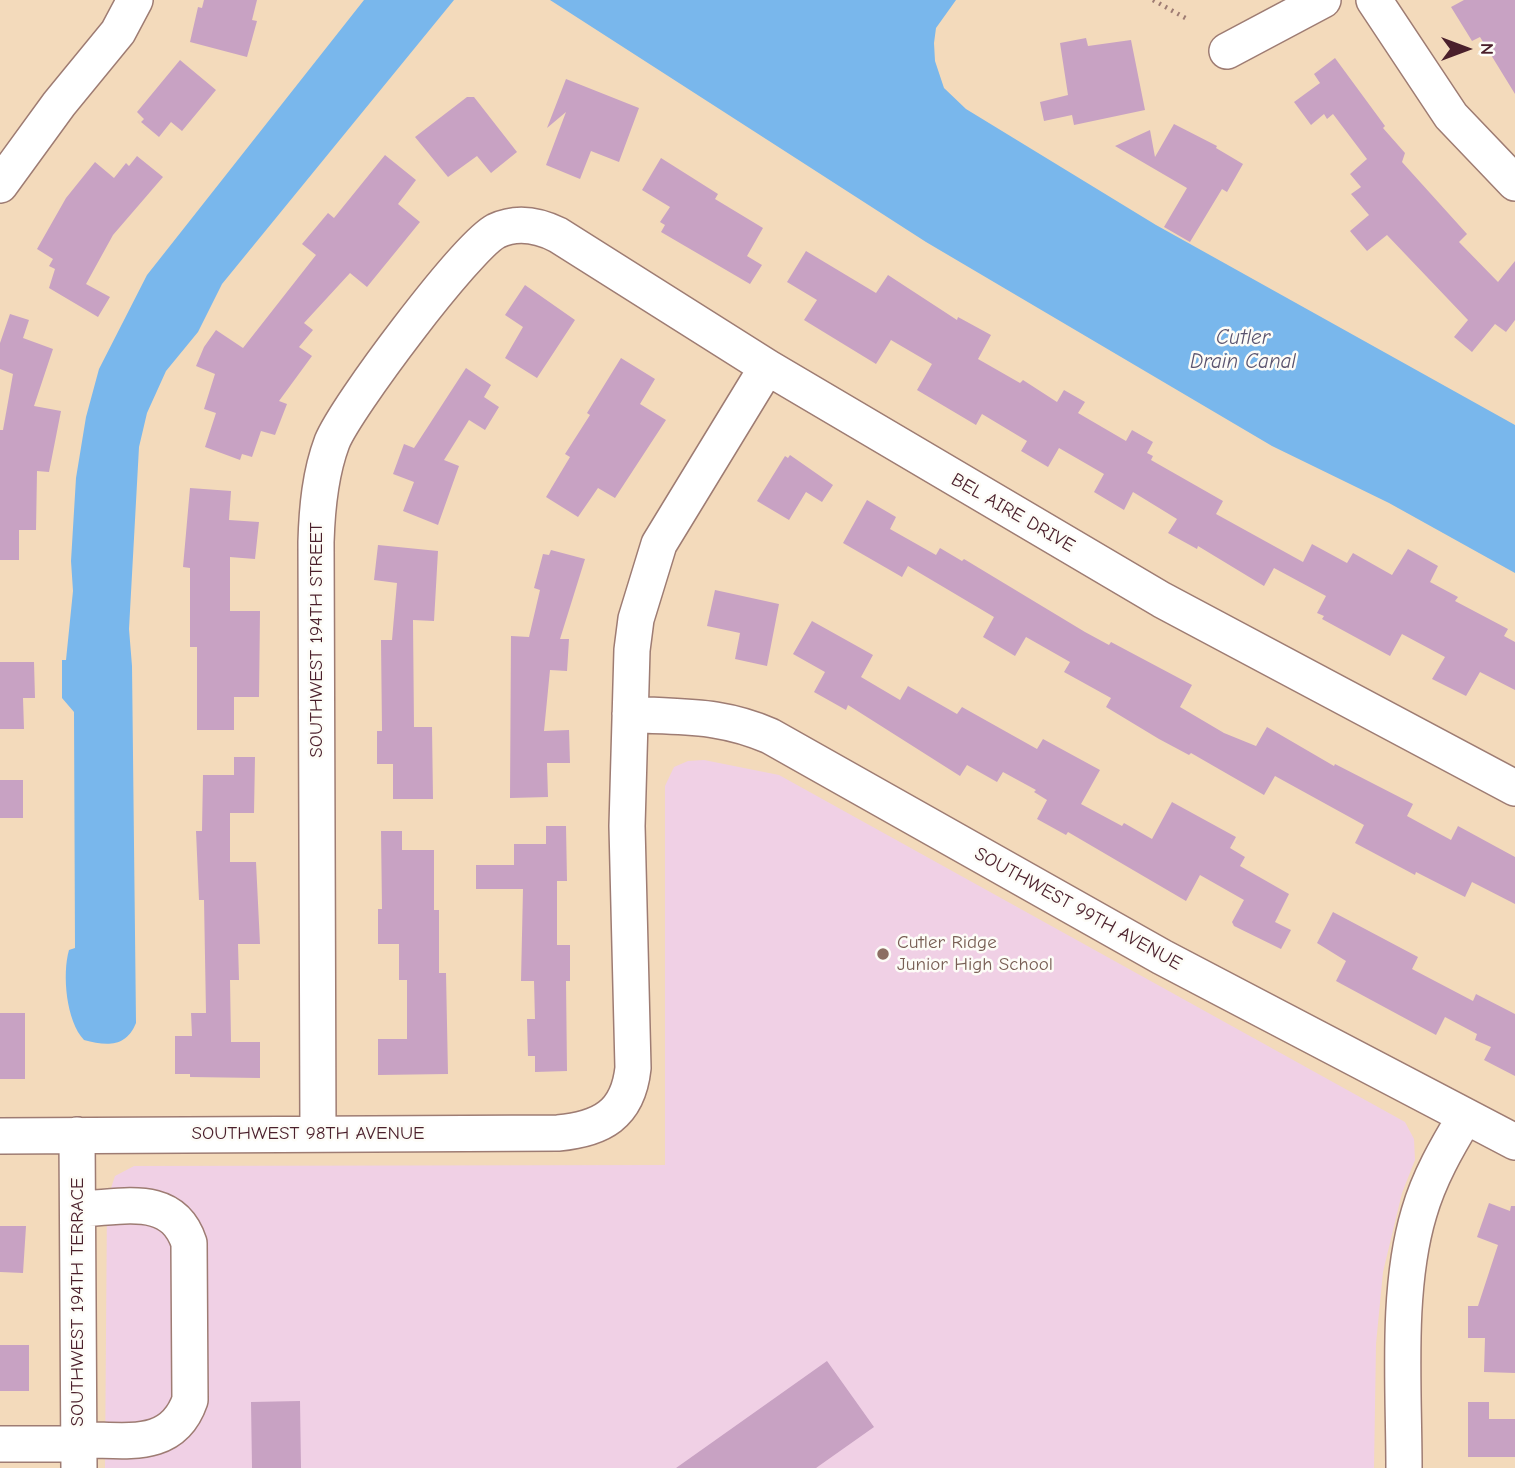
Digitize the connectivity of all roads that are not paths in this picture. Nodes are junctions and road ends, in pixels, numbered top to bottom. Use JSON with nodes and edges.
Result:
{"nodes":[{"id":1,"x":135,"y":0,"type":"edge"},
{"id":2,"x":1323,"y":0,"type":"edge"},
{"id":3,"x":1374,"y":0,"type":"edge"},
{"id":4,"x":1227,"y":51,"type":"dead end"},
{"id":5,"x":1515,"y":183,"type":"edge"},
{"id":6,"x":0,"y":186,"type":"edge"},
{"id":7,"x":521,"y":225,"type":"joint"},
{"id":8,"x":767,"y":367,"type":"junction"},
{"id":9,"x":630,"y":714,"type":"junction"},
{"id":10,"x":1515,"y":788,"type":"edge"},
{"id":11,"x":1465,"y":1116,"type":"junction"},
{"id":12,"x":318,"y":1134,"type":"junction"},
{"id":13,"x":77,"y":1135,"type":"junction"},
{"id":14,"x":0,"y":1136,"type":"edge"},
{"id":15,"x":1515,"y":1142,"type":"edge"},
{"id":16,"x":78,"y":1209,"type":"junction"},
{"id":17,"x":0,"y":1444,"type":"edge"},
{"id":18,"x":79,"y":1451,"type":"edge"},
{"id":19,"x":1404,"y":1468,"type":"edge"}],
"edges":[{"from":1,"to":6,"type":"street"},
{"from":2,"to":4,"type":"street"},
{"from":3,"to":5,"type":"street"},
{"from":7,"to":8,"type":"street","name":"BEL AIRE DRIVE"},
{"from":7,"to":12,"type":"street","name":"SOUTHWEST 194TH STREET"},
{"from":8,"to":9,"type":"street"},
{"from":8,"to":10,"type":"street","name":"BEL AIRE DRIVE"},
{"from":9,"to":11,"type":"street","name":"SOUTHWEST 99TH AVENUE"},
{"from":9,"to":12,"type":"street","name":"SOUTHWEST 98TH AVENUE"},
{"from":11,"to":15,"type":"street","name":"SOUTHWEST 99TH AVENUE"},
{"from":11,"to":19,"type":"street"},
{"from":12,"to":13,"type":"street","name":"SOUTHWEST 98TH AVENUE"},
{"from":13,"to":14,"type":"street","name":"SOUTHWEST 98TH AVENUE"},
{"from":13,"to":16,"type":"street","name":"SOUTHWEST 194TH TERRACE"},
{"from":16,"to":18,"type":"street","name":"SOUTHWEST 194TH TERRACE"},
{"from":16,"to":18,"type":"street"},
{"from":17,"to":18,"type":"street"}]}
